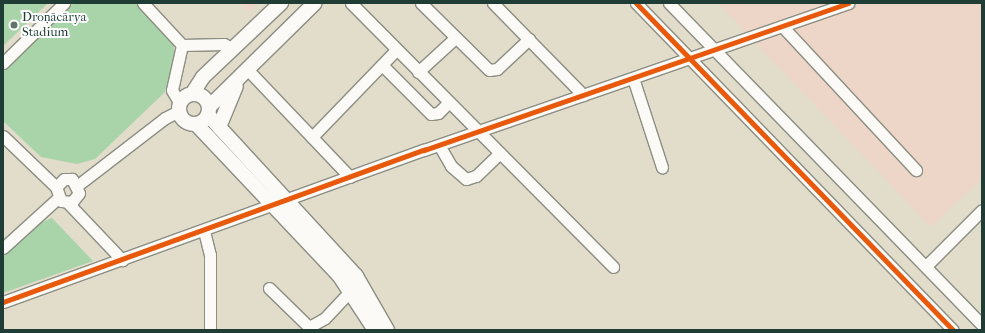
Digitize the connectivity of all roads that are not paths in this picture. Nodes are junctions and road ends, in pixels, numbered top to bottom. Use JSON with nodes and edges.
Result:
{"nodes":[{"id":1,"x":64,"y":3,"type":"edge"},
{"id":2,"x":143,"y":3,"type":"edge"},
{"id":3,"x":281,"y":3,"type":"edge"},
{"id":4,"x":315,"y":3,"type":"edge"},
{"id":5,"x":351,"y":3,"type":"edge"},
{"id":6,"x":421,"y":3,"type":"edge"},
{"id":7,"x":493,"y":3,"type":"edge"},
{"id":8,"x":636,"y":3,"type":"edge"},
{"id":9,"x":669,"y":3,"type":"edge"},
{"id":10,"x":848,"y":3,"type":"edge"},
{"id":11,"x":782,"y":26,"type":"junction"},
{"id":12,"x":454,"y":39,"type":"junction"},
{"id":13,"x":529,"y":39,"type":"junction"},
{"id":14,"x":182,"y":45,"type":"junction"},
{"id":15,"x":232,"y":49,"type":"junction"},
{"id":16,"x":714,"y":49,"type":"junction"},
{"id":17,"x":396,"y":50,"type":"junction"},
{"id":18,"x":690,"y":58,"type":"junction"},
{"id":19,"x":3,"y":62,"type":"edge"},
{"id":20,"x":382,"y":65,"type":"junction"},
{"id":21,"x":245,"y":71,"type":"junction"},
{"id":22,"x":418,"y":72,"type":"junction"},
{"id":23,"x":633,"y":78,"type":"junction"},
{"id":24,"x":192,"y":94,"type":"junction"},
{"id":25,"x":583,"y":95,"type":"junction"},
{"id":26,"x":448,"y":103,"type":"junction"},
{"id":27,"x":179,"y":108,"type":"junction"},
{"id":28,"x":208,"y":111,"type":"junction"},
{"id":29,"x":196,"y":124,"type":"junction"},
{"id":30,"x":219,"y":127,"type":"junction"},
{"id":31,"x":477,"y":133,"type":"junction"},
{"id":32,"x":3,"y":136,"type":"edge"},
{"id":33,"x":312,"y":137,"type":"junction"},
{"id":34,"x":439,"y":145,"type":"junction"},
{"id":35,"x":499,"y":154,"type":"junction"},
{"id":36,"x":662,"y":167,"type":"dead end"},
{"id":37,"x":916,"y":170,"type":"dead end"},
{"id":38,"x":350,"y":176,"type":"junction"},
{"id":39,"x":78,"y":185,"type":"junction"},
{"id":40,"x":56,"y":187,"type":"junction"},
{"id":41,"x":287,"y":199,"type":"junction"},
{"id":42,"x":63,"y":201,"type":"junction"},
{"id":43,"x":274,"y":204,"type":"junction"},
{"id":44,"x":982,"y":210,"type":"edge"},
{"id":45,"x":204,"y":232,"type":"junction"},
{"id":46,"x":3,"y":248,"type":"edge"},
{"id":47,"x":122,"y":260,"type":"junction"},
{"id":48,"x":926,"y":266,"type":"junction"},
{"id":49,"x":612,"y":267,"type":"dead end"},
{"id":50,"x":269,"y":288,"type":"dead end"},
{"id":51,"x":352,"y":290,"type":"junction"},
{"id":52,"x":3,"y":302,"type":"edge"},
{"id":53,"x":982,"y":324,"type":"edge"},
{"id":54,"x":210,"y":330,"type":"edge"},
{"id":55,"x":375,"y":330,"type":"edge"},
{"id":56,"x":387,"y":330,"type":"edge"},
{"id":57,"x":953,"y":330,"type":"edge"}],
"edges":[{"from":1,"to":19,"type":"street"},
{"from":2,"to":14,"type":"street"},
{"from":3,"to":15,"type":"main road"},
{"from":4,"to":21,"type":"main road"},
{"from":5,"to":17,"type":"street"},
{"from":6,"to":12,"type":"street"},
{"from":7,"to":13,"type":"street"},
{"from":8,"to":18,"type":"street"},
{"from":9,"to":16,"type":"street"},
{"from":10,"to":11,"type":"street"},
{"from":11,"to":16,"type":"street"},
{"from":11,"to":37,"type":"street"},
{"from":12,"to":13,"type":"street"},
{"from":12,"to":22,"type":"street"},
{"from":13,"to":25,"type":"street"},
{"from":14,"to":15,"type":"street"},
{"from":14,"to":27,"type":"street"},
{"from":15,"to":24,"type":"main road"},
{"from":16,"to":18,"type":"street"},
{"from":16,"to":48,"type":"street"},
{"from":17,"to":20,"type":"street"},
{"from":17,"to":22,"type":"street"},
{"from":18,"to":23,"type":"street"},
{"from":18,"to":57,"type":"street"},
{"from":20,"to":26,"type":"street"},
{"from":20,"to":33,"type":"street"},
{"from":21,"to":28,"type":"main road"},
{"from":21,"to":30,"type":"main road"},
{"from":21,"to":33,"type":"street"},
{"from":22,"to":26,"type":"street"},
{"from":23,"to":25,"type":"street"},
{"from":23,"to":36,"type":"street"},
{"from":24,"to":27,"type":"main road"},
{"from":24,"to":28,"type":"main road"},
{"from":25,"to":31,"type":"street"},
{"from":26,"to":31,"type":"street"},
{"from":27,"to":29,"type":"main road"},
{"from":27,"to":39,"type":"street"},
{"from":28,"to":29,"type":"main road"},
{"from":28,"to":30,"type":"main road"},
{"from":29,"to":43,"type":"main road"},
{"from":30,"to":41,"type":"main road"},
{"from":31,"to":34,"type":"street"},
{"from":31,"to":35,"type":"street"},
{"from":32,"to":40,"type":"street"},
{"from":33,"to":38,"type":"street"},
{"from":34,"to":35,"type":"street"},
{"from":34,"to":38,"type":"street"},
{"from":35,"to":49,"type":"street"},
{"from":38,"to":41,"type":"street"},
{"from":39,"to":40,"type":"street"},
{"from":39,"to":42,"type":"street"},
{"from":40,"to":42,"type":"street"},
{"from":41,"to":43,"type":"street"},
{"from":41,"to":56,"type":"main road"},
{"from":42,"to":46,"type":"street"},
{"from":42,"to":47,"type":"street"},
{"from":43,"to":45,"type":"street"},
{"from":43,"to":51,"type":"main road"},
{"from":44,"to":48,"type":"street"},
{"from":45,"to":47,"type":"street"},
{"from":45,"to":54,"type":"street"},
{"from":47,"to":52,"type":"street"},
{"from":48,"to":53,"type":"street"},
{"from":50,"to":51,"type":"street"},
{"from":51,"to":55,"type":"main road"}]}
